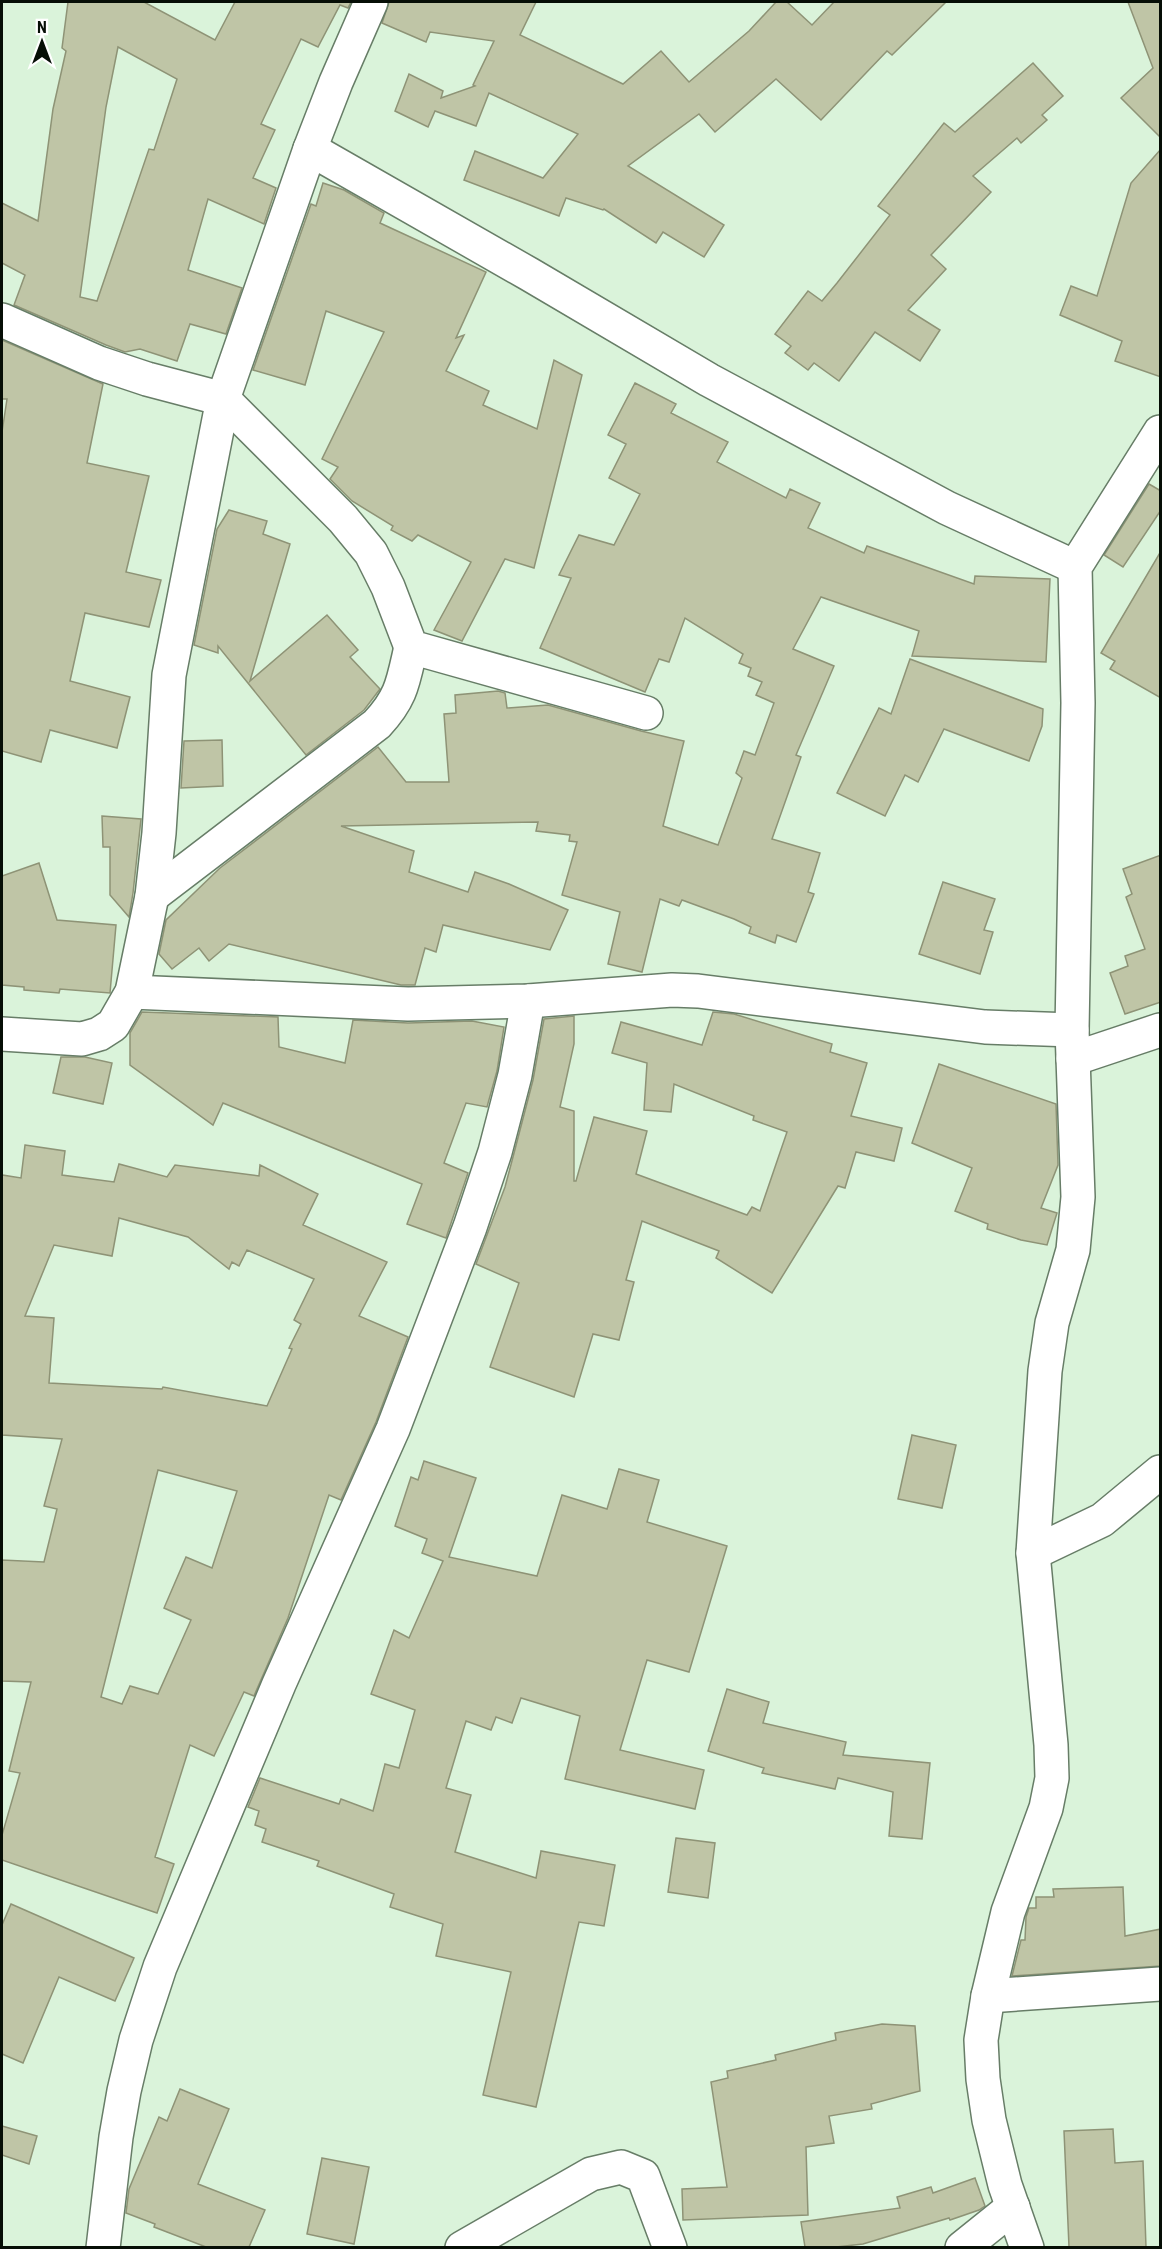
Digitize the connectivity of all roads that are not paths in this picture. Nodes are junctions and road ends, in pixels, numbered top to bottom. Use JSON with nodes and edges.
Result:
{"nodes":[{"id":1,"x":371,"y":2,"type":"edge"},
{"id":2,"x":310,"y":148,"type":"junction"},
{"id":3,"x":2,"y":320,"type":"edge"},
{"id":4,"x":223,"y":399,"type":"junction"},
{"id":5,"x":1161,"y":432,"type":"edge"},
{"id":6,"x":1075,"y":567,"type":"junction"},
{"id":7,"x":411,"y":647,"type":"junction"},
{"id":8,"x":646,"y":713,"type":"dead end"},
{"id":9,"x":152,"y":896,"type":"junction"},
{"id":10,"x":132,"y":992,"type":"junction"},
{"id":11,"x":528,"y":1001,"type":"junction"},
{"id":12,"x":1161,"y":1030,"type":"edge"},
{"id":13,"x":2,"y":1034,"type":"edge"},
{"id":14,"x":1073,"y":1045,"type":"junction"},
{"id":15,"x":1161,"y":1472,"type":"edge"},
{"id":16,"x":1033,"y":1553,"type":"junction"},
{"id":17,"x":1161,"y":1984,"type":"edge"},
{"id":18,"x":988,"y":1996,"type":"junction"},
{"id":19,"x":1012,"y":2207,"type":"junction"},
{"id":20,"x":103,"y":2247,"type":"edge"},
{"id":21,"x":462,"y":2247,"type":"edge"},
{"id":22,"x":670,"y":2247,"type":"edge"},
{"id":23,"x":962,"y":2247,"type":"edge"},
{"id":24,"x":1027,"y":2247,"type":"edge"}],
"edges":[{"from":1,"to":2,"type":"street"},
{"from":2,"to":4,"type":"street"},
{"from":2,"to":6,"type":"street"},
{"from":3,"to":4,"type":"street"},
{"from":4,"to":7,"type":"street"},
{"from":4,"to":9,"type":"street"},
{"from":5,"to":6,"type":"street"},
{"from":6,"to":14,"type":"street"},
{"from":7,"to":8,"type":"street"},
{"from":7,"to":9,"type":"street"},
{"from":9,"to":10,"type":"street"},
{"from":10,"to":11,"type":"street"},
{"from":10,"to":13,"type":"street"},
{"from":11,"to":14,"type":"street"},
{"from":11,"to":20,"type":"street"},
{"from":12,"to":14,"type":"street"},
{"from":14,"to":16,"type":"street"},
{"from":15,"to":16,"type":"street"},
{"from":16,"to":18,"type":"street"},
{"from":17,"to":18,"type":"street"},
{"from":18,"to":19,"type":"street"},
{"from":19,"to":23,"type":"street"},
{"from":19,"to":24,"type":"street"},
{"from":21,"to":22,"type":"street"}]}
